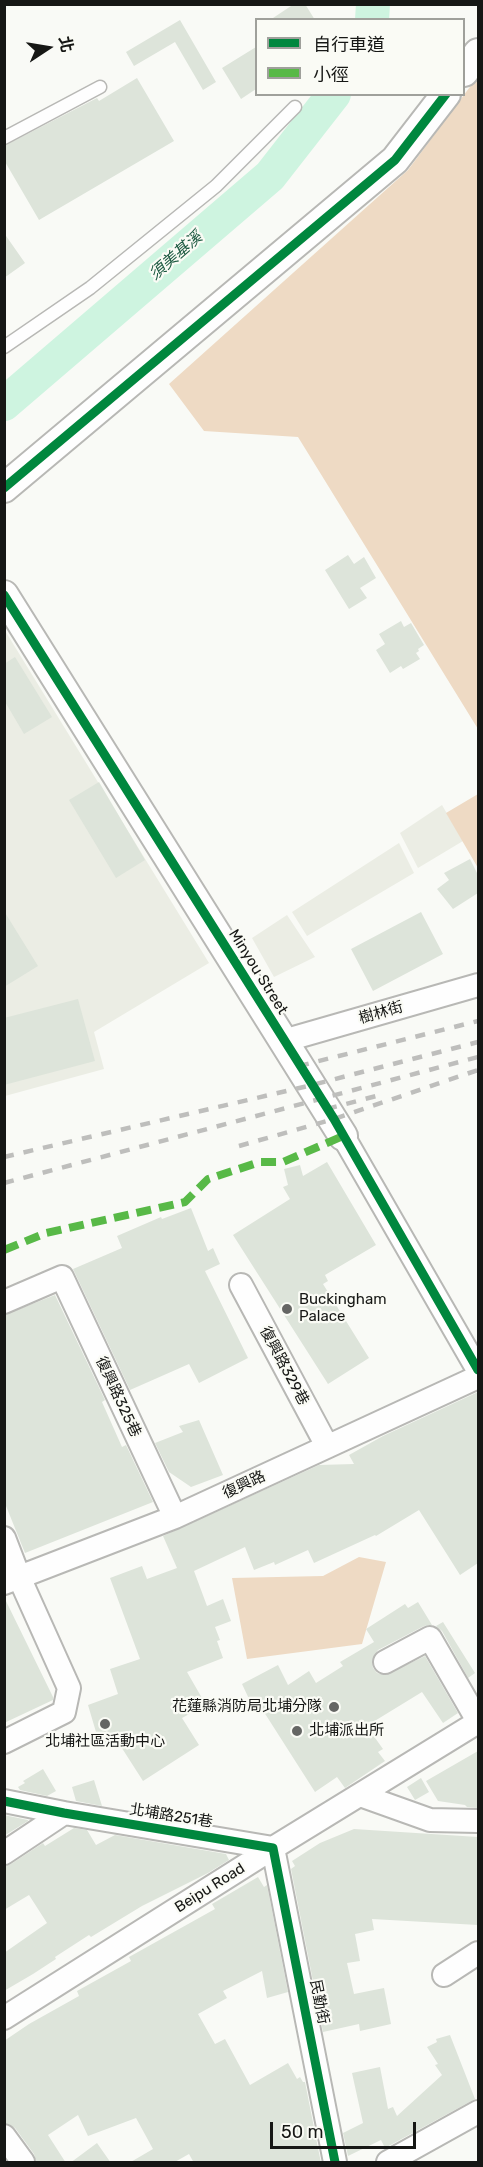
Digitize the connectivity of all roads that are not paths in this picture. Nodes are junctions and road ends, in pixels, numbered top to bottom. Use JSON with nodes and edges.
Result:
{"nodes":[{"id":1,"x":478,"y":53,"type":"edge"},
{"id":2,"x":465,"y":71,"type":"edge"},
{"id":3,"x":100,"y":87,"type":"dead end"},
{"id":4,"x":444,"y":96,"type":"edge"},
{"id":5,"x":295,"y":107,"type":"dead end"},
{"id":6,"x":4,"y":138,"type":"edge"},
{"id":7,"x":4,"y":347,"type":"edge"},
{"id":8,"x":4,"y":488,"type":"edge"},
{"id":9,"x":4,"y":595,"type":"edge"},
{"id":10,"x":478,"y":986,"type":"edge"},
{"id":11,"x":283,"y":1041,"type":"junction"},
{"id":12,"x":343,"y":1136,"type":"joint"},
{"id":13,"x":241,"y":1285,"type":"dead end"},
{"id":14,"x":4,"y":1302,"type":"edge"},
{"id":15,"x":478,"y":1370,"type":"edge"},
{"id":16,"x":478,"y":1377,"type":"edge"},
{"id":17,"x":327,"y":1446,"type":"junction"},
{"id":18,"x":175,"y":1517,"type":"junction"},
{"id":19,"x":4,"y":1538,"type":"edge"},
{"id":20,"x":12,"y":1580,"type":"edge"},
{"id":21,"x":385,"y":1662,"type":"dead end"},
{"id":22,"x":478,"y":1722,"type":"edge"},
{"id":23,"x":4,"y":1742,"type":"edge"},
{"id":24,"x":360,"y":1795,"type":"junction"},
{"id":25,"x":4,"y":1801,"type":"edge"},
{"id":26,"x":64,"y":1813,"type":"junction"},
{"id":27,"x":478,"y":1821,"type":"edge"},
{"id":28,"x":273,"y":1848,"type":"junction"},
{"id":29,"x":4,"y":1853,"type":"edge"},
{"id":30,"x":478,"y":1953,"type":"edge"},
{"id":31,"x":444,"y":1975,"type":"dead end"},
{"id":32,"x":4,"y":2018,"type":"edge"},
{"id":33,"x":478,"y":2112,"type":"edge"},
{"id":34,"x":4,"y":2136,"type":"edge"},
{"id":35,"x":23,"y":2163,"type":"edge"},
{"id":36,"x":335,"y":2163,"type":"edge"},
{"id":37,"x":388,"y":2163,"type":"edge"}],
"edges":[{"from":1,"to":2,"type":"street"},
{"from":3,"to":6,"type":"lane"},
{"from":4,"to":8,"type":"street"},
{"from":5,"to":7,"type":"lane"},
{"from":9,"to":11,"type":"street","name":"Minyou Street"},
{"from":10,"to":11,"type":"street","name":"樹林街"},
{"from":11,"to":12,"type":"street","name":"Minyou Street"},
{"from":12,"to":15,"type":"street","name":"Minyou Street"},
{"from":13,"to":17,"type":"street","name":"復興路329巷"},
{"from":14,"to":18,"type":"street","name":"復興路325巷"},
{"from":16,"to":17,"type":"street","name":"復興路"},
{"from":17,"to":18,"type":"street","name":"復興路"},
{"from":18,"to":20,"type":"street","name":"復興路"},
{"from":19,"to":20,"type":"street"},
{"from":20,"to":23,"type":"street"},
{"from":21,"to":22,"type":"street"},
{"from":22,"to":24,"type":"street","name":"Beipu Road"},
{"from":24,"to":27,"type":"street"},
{"from":24,"to":28,"type":"street","name":"Beipu Road"},
{"from":25,"to":26,"type":"street","name":"北埔路251巷"},
{"from":26,"to":28,"type":"street","name":"北埔路251巷"},
{"from":26,"to":29,"type":"street"},
{"from":28,"to":32,"type":"street","name":"Beipu Road"},
{"from":28,"to":36,"type":"street","name":"民勤街"},
{"from":30,"to":31,"type":"street"},
{"from":33,"to":37,"type":"street"},
{"from":34,"to":35,"type":"street"}]}
